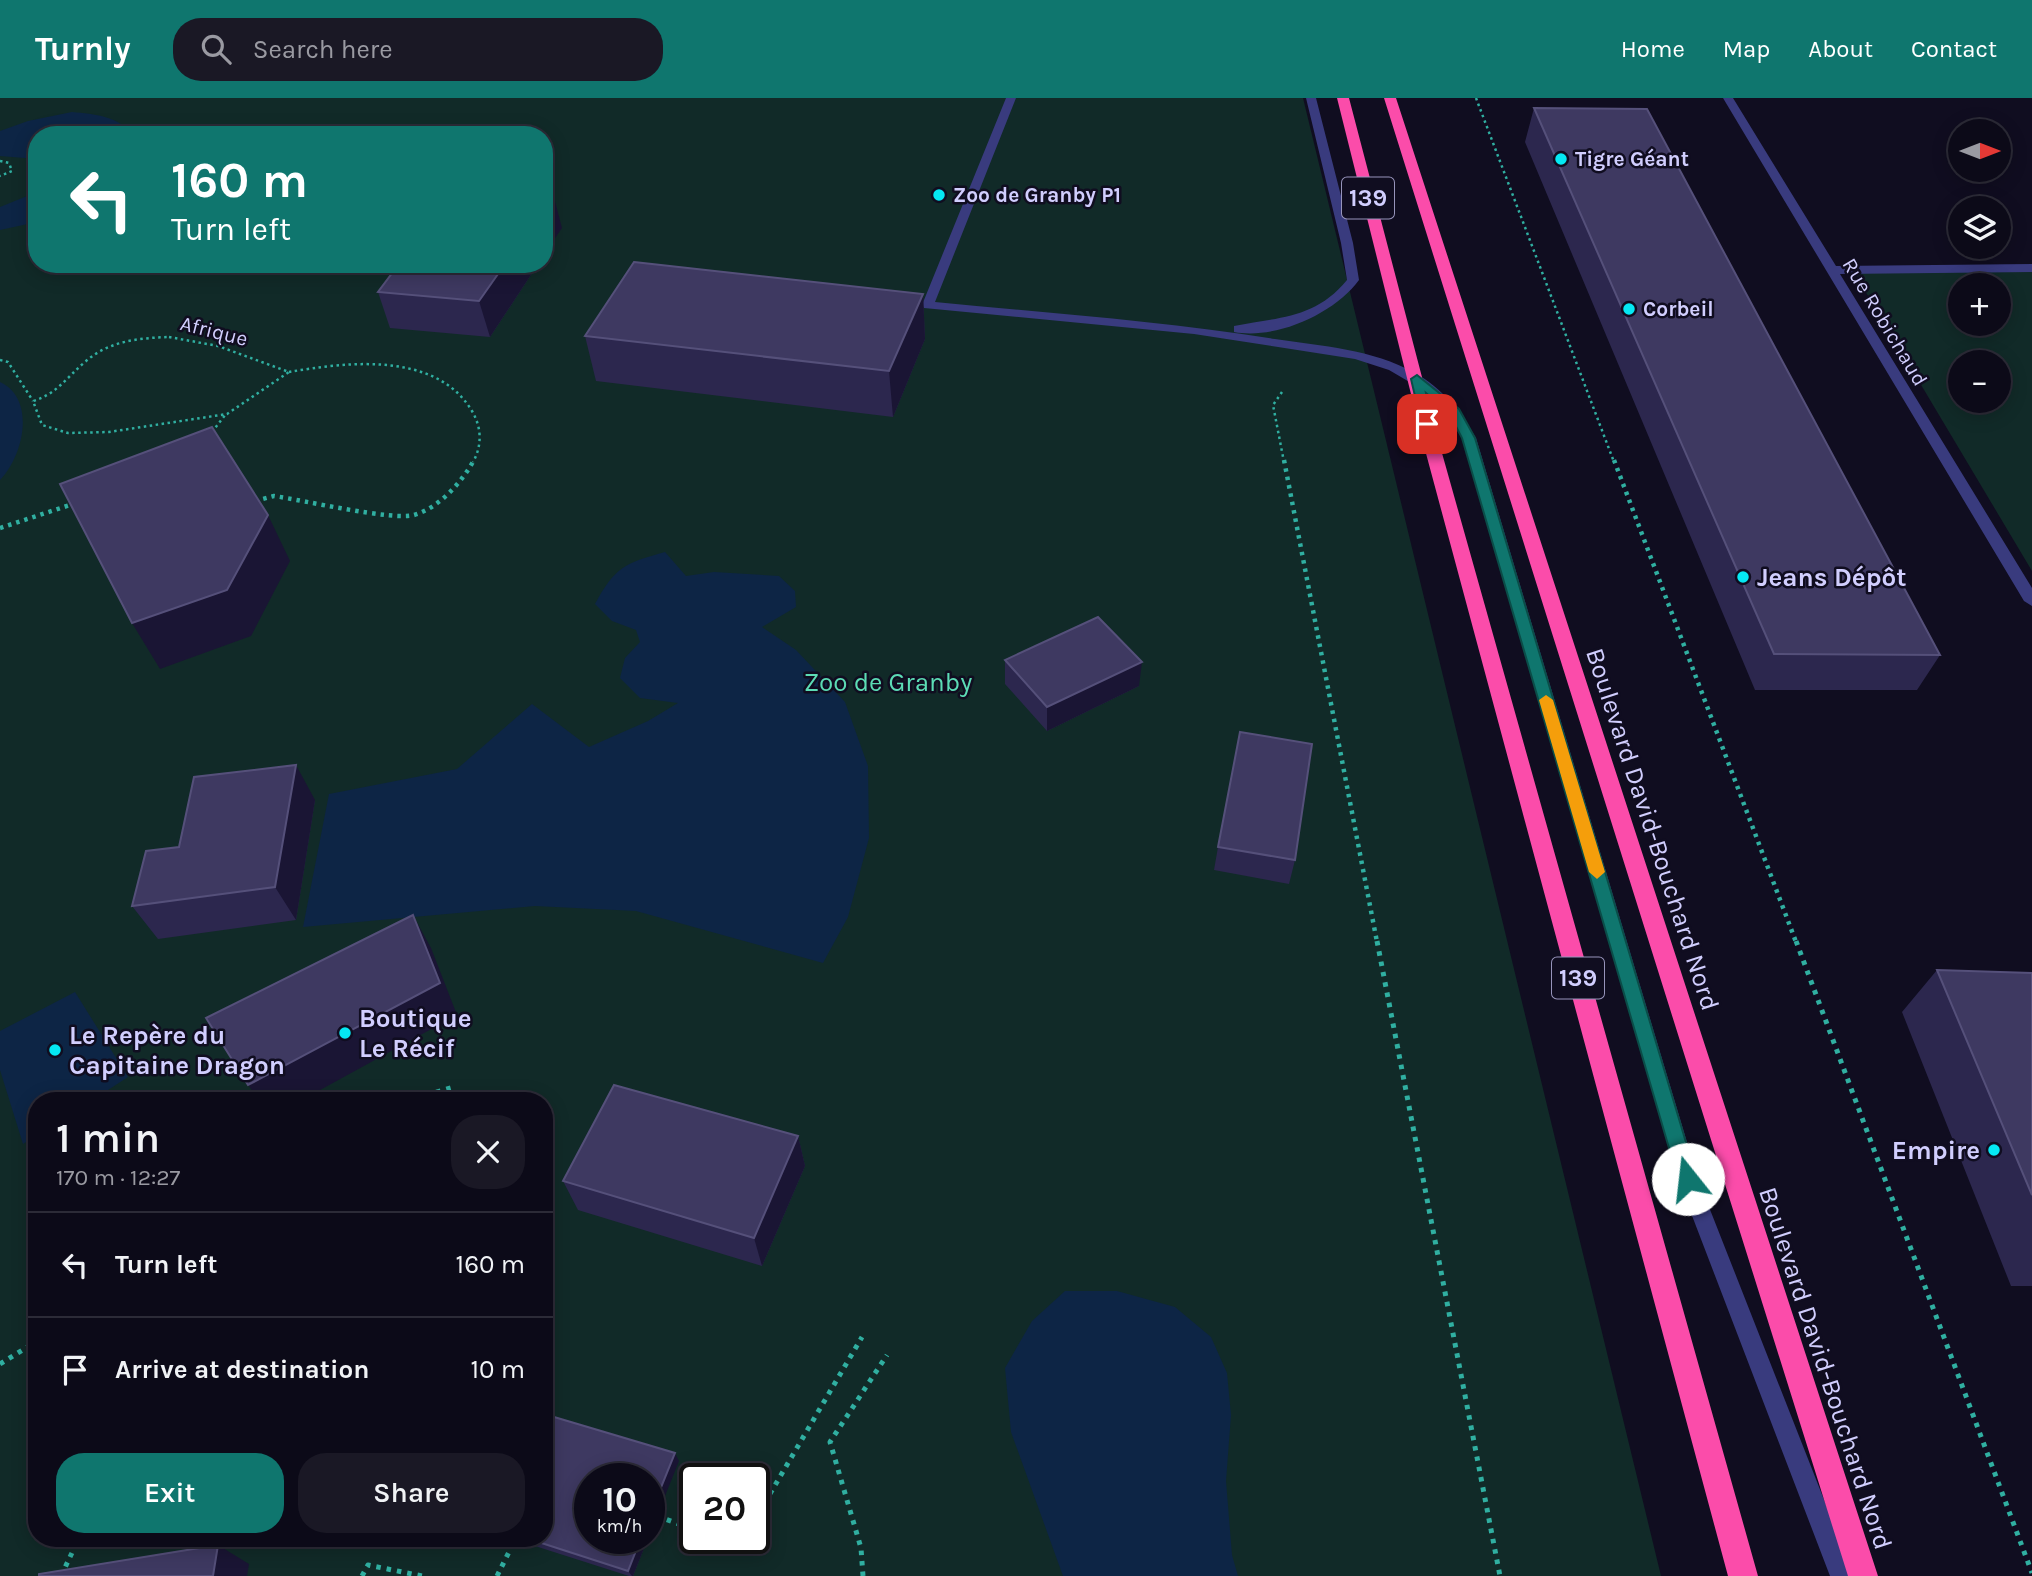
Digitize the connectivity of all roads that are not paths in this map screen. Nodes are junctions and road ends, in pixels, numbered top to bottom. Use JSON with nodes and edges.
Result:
{"nodes":[{"id":1,"x":1011,"y":98,"type":"edge"},
{"id":2,"x":1311,"y":98,"type":"edge"},
{"id":3,"x":1343,"y":98,"type":"edge"},
{"id":4,"x":1390,"y":98,"type":"edge"},
{"id":5,"x":1728,"y":98,"type":"edge"},
{"id":6,"x":2032,"y":268,"type":"edge"},
{"id":7,"x":1832,"y":270,"type":"junction"},
{"id":8,"x":1194,"y":330,"type":"junction"},
{"id":9,"x":1417,"y":379,"type":"junction"},
{"id":10,"x":2032,"y":601,"type":"edge"},
{"id":11,"x":1743,"y":1576,"type":"edge"},
{"id":12,"x":1842,"y":1576,"type":"edge"},
{"id":13,"x":1863,"y":1576,"type":"edge"}],
"edges":[{"from":1,"to":8,"type":"street"},
{"from":2,"to":8,"type":"street"},
{"from":3,"to":9,"type":"highway","number":"139"},
{"from":4,"to":13,"type":"highway","name":"Boulevard David-Bouchard Nord","number":"139"},
{"from":5,"to":7,"type":"street","name":"Rue Robichaud"},
{"from":6,"to":7,"type":"street"},
{"from":7,"to":10,"type":"street","name":"Rue Robichaud"},
{"from":8,"to":9,"type":"street"},
{"from":9,"to":11,"type":"highway","number":"139"},
{"from":9,"to":12,"type":"street"}]}
